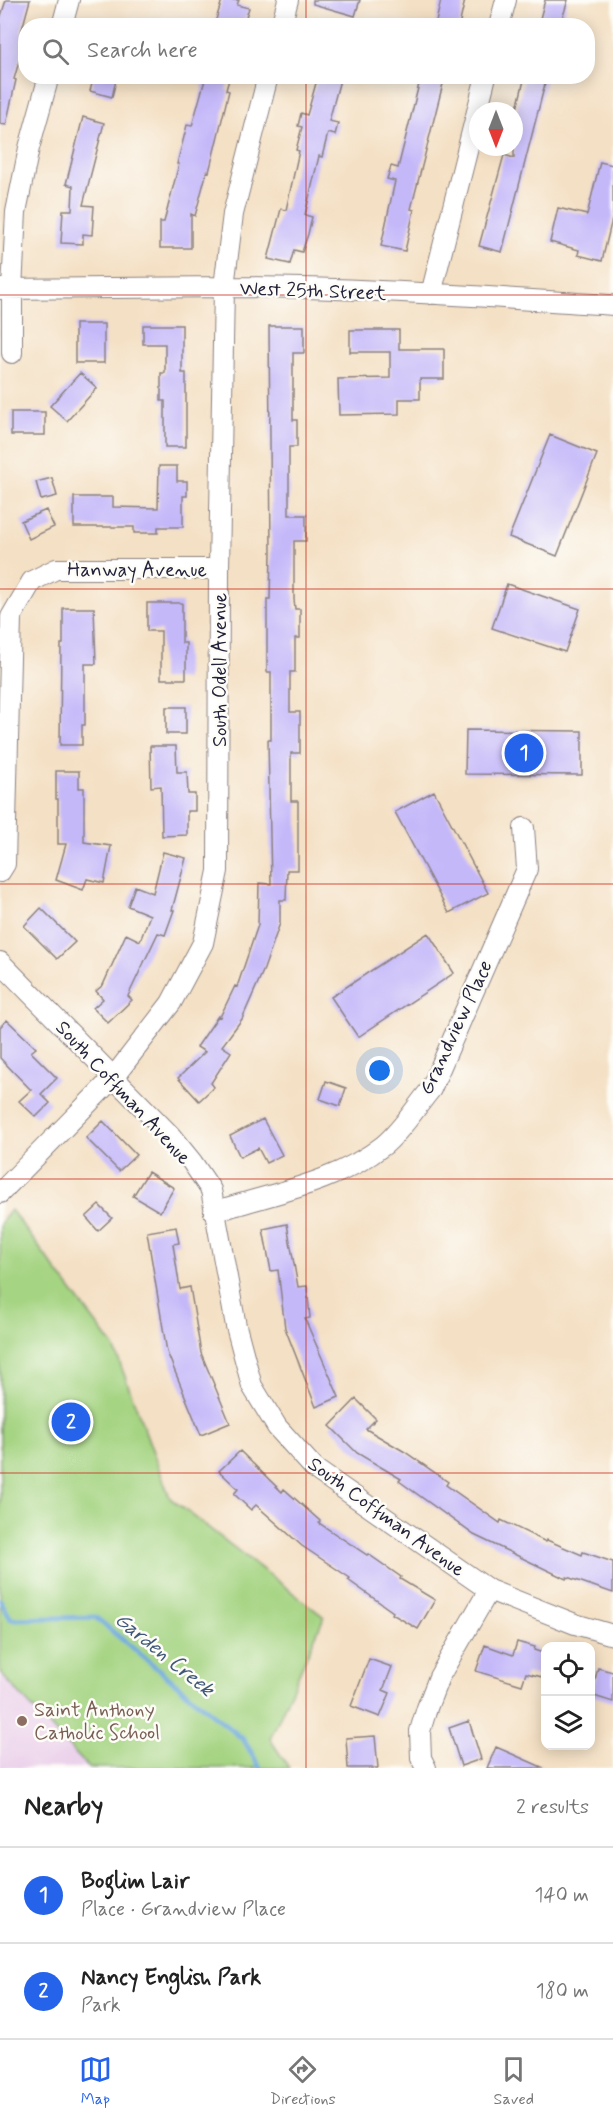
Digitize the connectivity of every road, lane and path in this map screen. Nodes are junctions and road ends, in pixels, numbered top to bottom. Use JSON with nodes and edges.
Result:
{"nodes":[{"id":1,"x":69,"y":0,"type":"edge"},
{"id":2,"x":288,"y":0,"type":"edge"},
{"id":3,"x":506,"y":0,"type":"edge"},
{"id":4,"x":64,"y":18,"type":"edge"},
{"id":5,"x":283,"y":18,"type":"edge"},
{"id":6,"x":501,"y":18,"type":"edge"},
{"id":7,"x":47,"y":84,"type":"edge"},
{"id":8,"x":266,"y":84,"type":"edge"},
{"id":9,"x":484,"y":84,"type":"edge"},
{"id":10,"x":224,"y":287,"type":"junction"},
{"id":11,"x":6,"y":289,"type":"edge"},
{"id":12,"x":431,"y":294,"type":"junction"},
{"id":13,"x":613,"y":305,"type":"edge"},
{"id":14,"x":12,"y":353,"type":"dead end"},
{"id":15,"x":219,"y":569,"type":"junction"},
{"id":16,"x":524,"y":828,"type":"dead end"},
{"id":17,"x":0,"y":872,"type":"edge"},
{"id":18,"x":0,"y":962,"type":"edge"},
{"id":19,"x":113,"y":1078,"type":"junction"},
{"id":20,"x":0,"y":1193,"type":"edge"},
{"id":21,"x":214,"y":1212,"type":"junction"},
{"id":22,"x":489,"y":1590,"type":"junction"},
{"id":23,"x":613,"y":1635,"type":"edge"},
{"id":24,"x":426,"y":1768,"type":"edge"}],
"edges":[{"from":1,"to":4,"type":"street"},
{"from":2,"to":5,"type":"street"},
{"from":3,"to":6,"type":"street"},
{"from":7,"to":11,"type":"street"},
{"from":8,"to":10,"type":"street","name":"South Odell Avenue"},
{"from":9,"to":12,"type":"street"},
{"from":10,"to":11,"type":"street","name":"West 25th Street"},
{"from":10,"to":12,"type":"street","name":"West 25th Street"},
{"from":10,"to":15,"type":"street","name":"South Odell Avenue"},
{"from":11,"to":14,"type":"street"},
{"from":12,"to":13,"type":"street","name":"West 25th Street"},
{"from":15,"to":17,"type":"street","name":"Hanway Avenue"},
{"from":15,"to":19,"type":"street","name":"South Odell Avenue"},
{"from":16,"to":21,"type":"street","name":"Grandview Place"},
{"from":18,"to":19,"type":"street","name":"South Coffman Avenue"},
{"from":19,"to":20,"type":"street","name":"South Odell Avenue"},
{"from":19,"to":21,"type":"street","name":"South Coffman Avenue"},
{"from":21,"to":22,"type":"street","name":"South Coffman Avenue"},
{"from":22,"to":23,"type":"street","name":"South Coffman Avenue"},
{"from":22,"to":24,"type":"street"}]}
